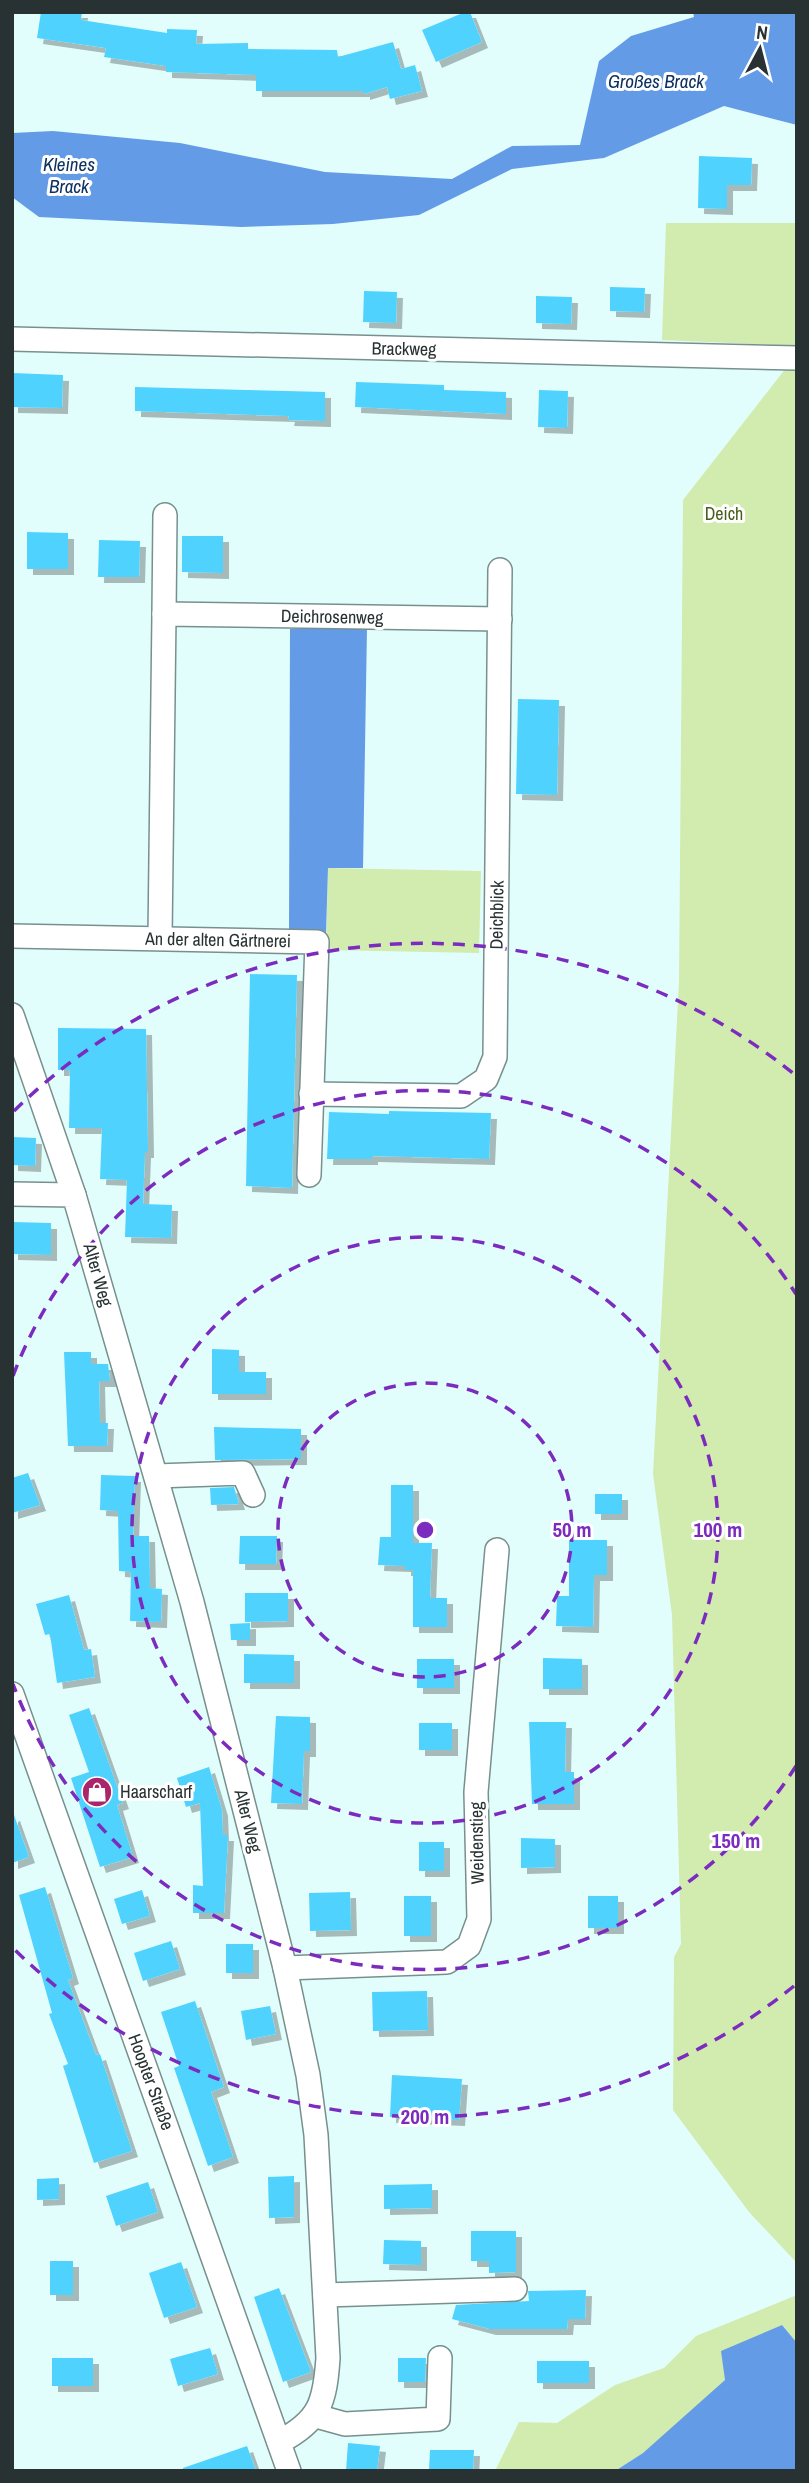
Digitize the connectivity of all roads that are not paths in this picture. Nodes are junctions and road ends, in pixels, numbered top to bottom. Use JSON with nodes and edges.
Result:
{"nodes":[{"id":1,"x":12,"y":340,"type":"edge"},
{"id":2,"x":797,"y":358,"type":"edge"},
{"id":3,"x":165,"y":515,"type":"dead end"},
{"id":4,"x":500,"y":570,"type":"dead end"},
{"id":5,"x":164,"y":614,"type":"junction"},
{"id":6,"x":500,"y":619,"type":"junction"},
{"id":7,"x":12,"y":936,"type":"edge"},
{"id":8,"x":160,"y":938,"type":"junction"},
{"id":9,"x":12,"y":1015,"type":"edge"},
{"id":10,"x":311,"y":1094,"type":"junction"},
{"id":11,"x":309,"y":1175,"type":"dead end"},
{"id":12,"x":12,"y":1194,"type":"edge"},
{"id":13,"x":75,"y":1195,"type":"junction"},
{"id":14,"x":156,"y":1476,"type":"junction"},
{"id":15,"x":253,"y":1495,"type":"dead end"},
{"id":16,"x":497,"y":1550,"type":"dead end"},
{"id":17,"x":12,"y":1694,"type":"edge"},
{"id":18,"x":285,"y":1968,"type":"junction"},
{"id":19,"x":515,"y":2289,"type":"dead end"},
{"id":20,"x":325,"y":2295,"type":"junction"},
{"id":21,"x":440,"y":2358,"type":"dead end"},
{"id":22,"x":316,"y":2416,"type":"junction"},
{"id":23,"x":279,"y":2442,"type":"junction"},
{"id":24,"x":289,"y":2471,"type":"edge"}],
"edges":[{"from":1,"to":2,"type":"street","name":"Brackweg"},
{"from":3,"to":5,"type":"street"},
{"from":4,"to":6,"type":"street","name":"Deichblick"},
{"from":5,"to":6,"type":"street","name":"Deichrosenweg"},
{"from":5,"to":8,"type":"street"},
{"from":6,"to":10,"type":"street","name":"Deichblick"},
{"from":7,"to":8,"type":"street","name":"An der alten Gärtnerei"},
{"from":8,"to":10,"type":"street","name":"An der alten Gärtnerei"},
{"from":9,"to":13,"type":"street","name":"Alter Weg"},
{"from":10,"to":11,"type":"street","name":"An der alten Gärtnerei"},
{"from":12,"to":13,"type":"street"},
{"from":13,"to":14,"type":"street","name":"Alter Weg"},
{"from":14,"to":15,"type":"street"},
{"from":14,"to":18,"type":"street","name":"Alter Weg"},
{"from":16,"to":18,"type":"street","name":"Weidenstieg"},
{"from":17,"to":23,"type":"street","name":"Hoopter Straße"},
{"from":18,"to":20,"type":"street","name":"Alter Weg"},
{"from":19,"to":20,"type":"street"},
{"from":20,"to":22,"type":"street","name":"Alter Weg"},
{"from":21,"to":22,"type":"street"},
{"from":22,"to":23,"type":"street"},
{"from":23,"to":24,"type":"street","name":"Hoopter Straße"}]}
